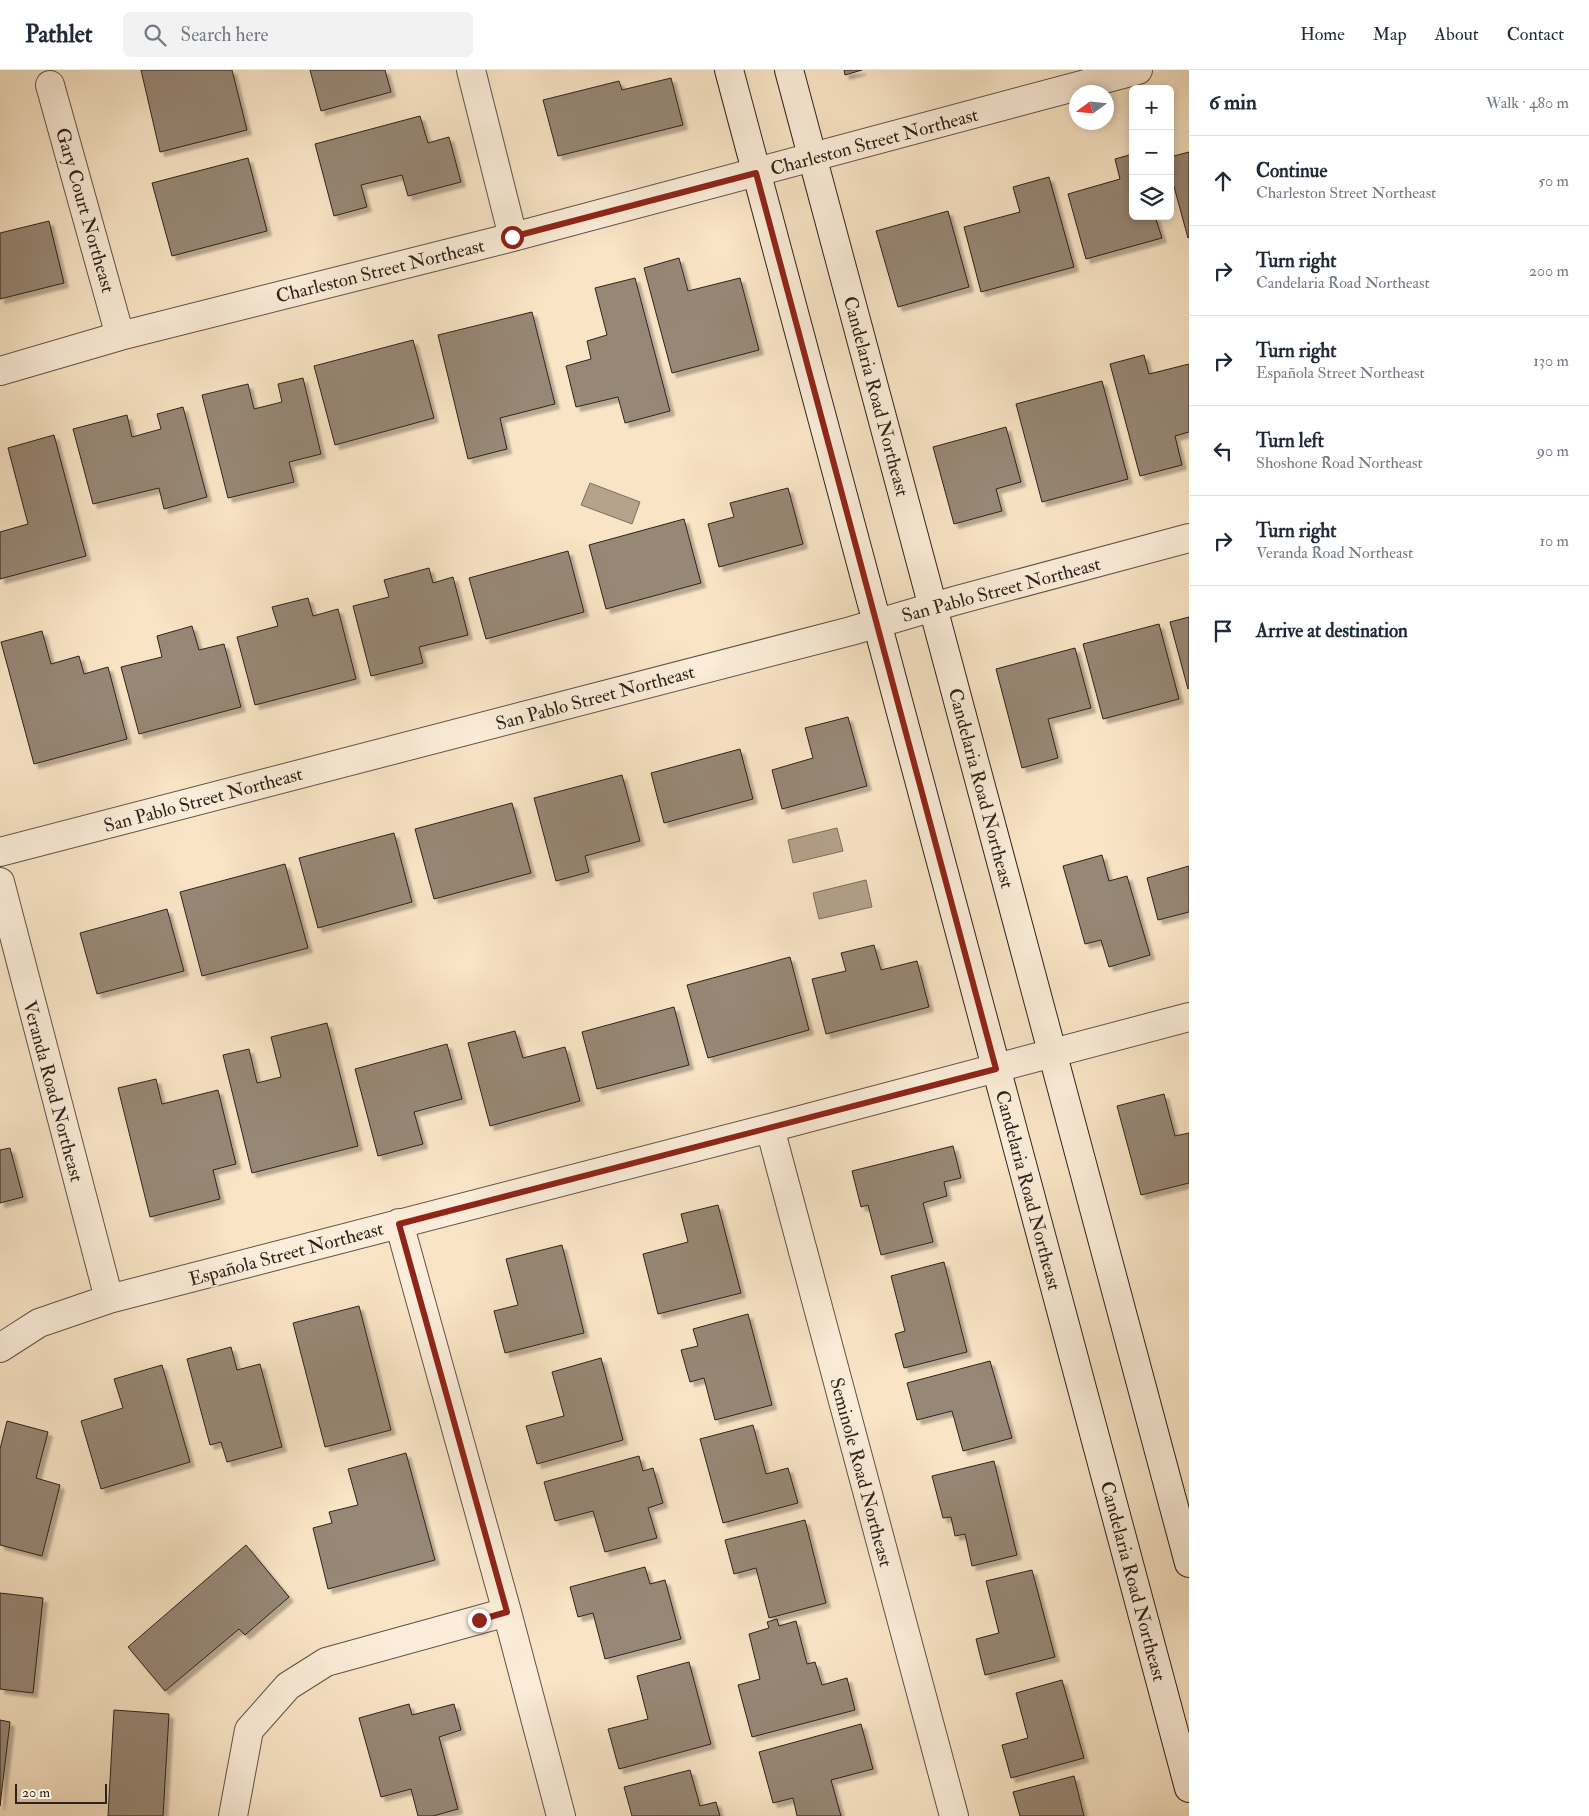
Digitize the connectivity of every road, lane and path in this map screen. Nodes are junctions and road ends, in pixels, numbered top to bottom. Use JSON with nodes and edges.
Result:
{"nodes":[{"id":1,"x":470,"y":70,"type":"edge"},
{"id":2,"x":728,"y":70,"type":"edge"},
{"id":3,"x":789,"y":70,"type":"edge"},
{"id":4,"x":1138,"y":70,"type":"edge"},
{"id":5,"x":50,"y":85,"type":"dead end"},
{"id":6,"x":813,"y":158,"type":"junction"},
{"id":7,"x":756,"y":173,"type":"junction"},
{"id":8,"x":512,"y":237,"type":"junction"},
{"id":9,"x":120,"y":336,"type":"junction"},
{"id":10,"x":0,"y":371,"type":"edge"},
{"id":11,"x":1189,"y":538,"type":"edge"},
{"id":12,"x":934,"y":607,"type":"junction"},
{"id":13,"x":876,"y":624,"type":"junction"},
{"id":14,"x":0,"y":852,"type":"edge"},
{"id":15,"x":0,"y":882,"type":"edge"},
{"id":16,"x":1189,"y":1017,"type":"edge"},
{"id":17,"x":1053,"y":1054,"type":"junction"},
{"id":18,"x":996,"y":1069,"type":"junction"},
{"id":19,"x":770,"y":1128,"type":"junction"},
{"id":20,"x":399,"y":1224,"type":"junction"},
{"id":21,"x":109,"y":1299,"type":"junction"},
{"id":22,"x":0,"y":1348,"type":"edge"},
{"id":23,"x":1189,"y":1563,"type":"edge"},
{"id":24,"x":507,"y":1612,"type":"junction"},
{"id":25,"x":1189,"y":1788,"type":"edge"},
{"id":26,"x":233,"y":1816,"type":"edge"},
{"id":27,"x":561,"y":1816,"type":"edge"},
{"id":28,"x":954,"y":1816,"type":"edge"}],
"edges":[{"from":1,"to":8,"type":"street"},
{"from":2,"to":7,"type":"street","name":"Candelaria Road Northeast"},
{"from":3,"to":6,"type":"street","name":"Candelaria Road Northeast"},
{"from":4,"to":6,"type":"street","name":"Charleston Street Northeast"},
{"from":5,"to":9,"type":"street","name":"Gary Court Northeast"},
{"from":6,"to":7,"type":"street","name":"Charleston Street Northeast"},
{"from":6,"to":12,"type":"street","name":"Candelaria Road Northeast"},
{"from":7,"to":8,"type":"street","name":"Charleston Street Northeast"},
{"from":7,"to":13,"type":"street","name":"Candelaria Road Northeast"},
{"from":8,"to":9,"type":"street","name":"Charleston Street Northeast"},
{"from":9,"to":10,"type":"street","name":"Charleston Street Northeast"},
{"from":11,"to":12,"type":"street","name":"San Pablo Street Northeast"},
{"from":12,"to":13,"type":"street","name":"San Pablo Street Northeast"},
{"from":12,"to":17,"type":"street","name":"Candelaria Road Northeast"},
{"from":13,"to":14,"type":"street","name":"San Pablo Street Northeast"},
{"from":13,"to":18,"type":"street","name":"Candelaria Road Northeast"},
{"from":15,"to":21,"type":"street","name":"Veranda Road Northeast"},
{"from":16,"to":17,"type":"street","name":"Española Street Northeast"},
{"from":17,"to":18,"type":"street","name":"Española Street Northeast"},
{"from":17,"to":23,"type":"street","name":"Candelaria Road Northeast"},
{"from":18,"to":19,"type":"street","name":"Española Street Northeast"},
{"from":18,"to":25,"type":"street","name":"Candelaria Road Northeast"},
{"from":19,"to":20,"type":"street","name":"Española Street Northeast"},
{"from":19,"to":28,"type":"street","name":"Seminole Road Northeast"},
{"from":20,"to":21,"type":"street","name":"Española Street Northeast"},
{"from":20,"to":24,"type":"street"},
{"from":21,"to":22,"type":"street","name":"Española Street Northeast"},
{"from":24,"to":26,"type":"street"},
{"from":24,"to":27,"type":"street"}]}
